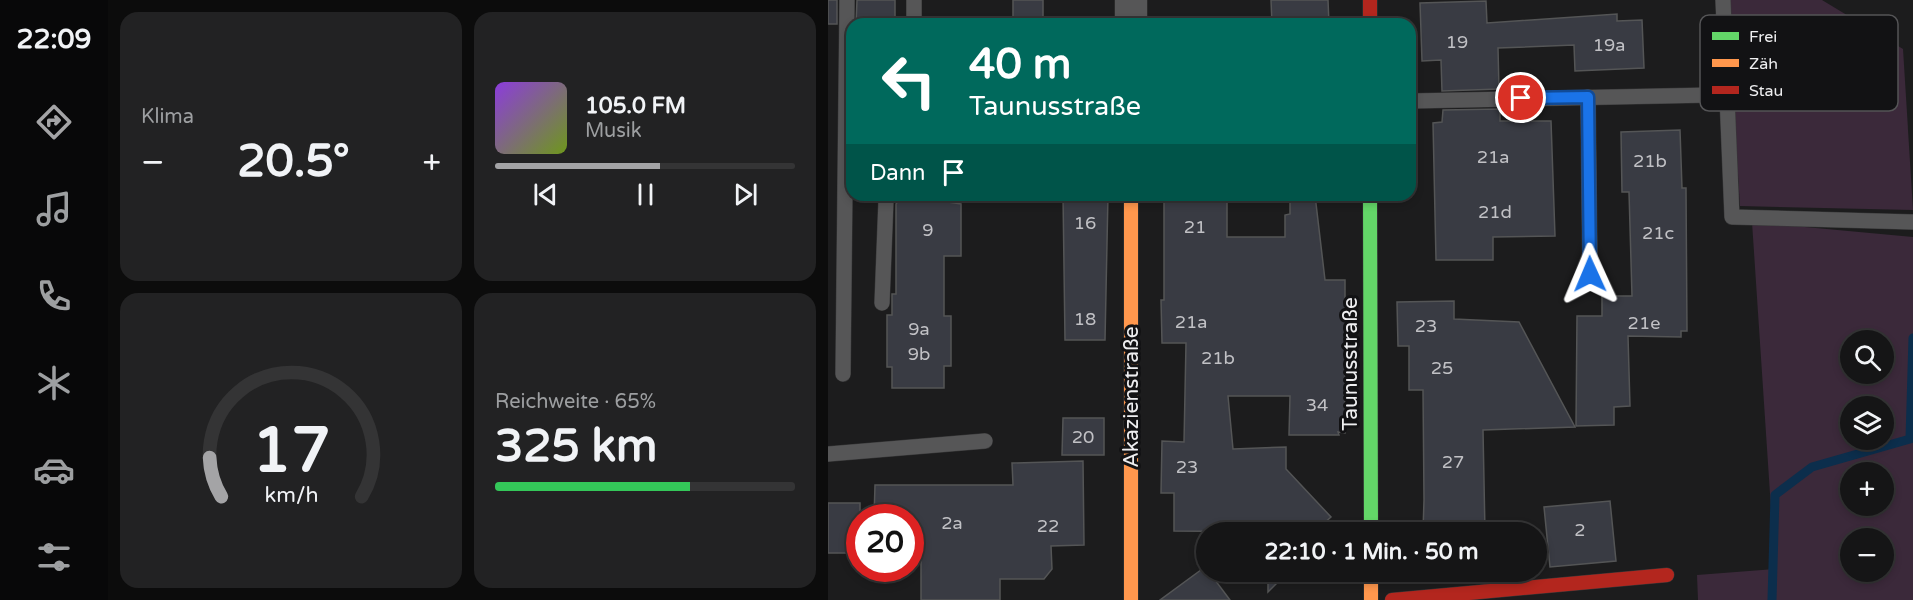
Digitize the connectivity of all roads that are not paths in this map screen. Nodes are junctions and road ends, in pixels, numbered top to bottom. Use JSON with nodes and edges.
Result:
{"nodes":[{"id":1,"x":847,"y":0,"type":"edge"},
{"id":2,"x":915,"y":0,"type":"edge"},
{"id":3,"x":1131,"y":0,"type":"edge"},
{"id":4,"x":1370,"y":0,"type":"edge"},
{"id":5,"x":1722,"y":0,"type":"edge"},
{"id":6,"x":1723,"y":15,"type":"edge"},
{"id":7,"x":847,"y":18,"type":"edge"},
{"id":8,"x":914,"y":18,"type":"edge"},
{"id":9,"x":1131,"y":18,"type":"edge"},
{"id":10,"x":1370,"y":18,"type":"edge"},
{"id":11,"x":846,"y":94,"type":"edge"},
{"id":12,"x":1700,"y":95,"type":"edge"},
{"id":13,"x":1588,"y":97,"type":"junction"},
{"id":14,"x":1416,"y":101,"type":"edge"},
{"id":15,"x":1727,"y":111,"type":"edge"},
{"id":16,"x":886,"y":201,"type":"edge"},
{"id":17,"x":1131,"y":201,"type":"edge"},
{"id":18,"x":1370,"y":201,"type":"edge"},
{"id":19,"x":1912,"y":222,"type":"edge"},
{"id":20,"x":1590,"y":274,"type":"dead end"},
{"id":21,"x":882,"y":303,"type":"dead end"},
{"id":22,"x":843,"y":374,"type":"dead end"},
{"id":23,"x":985,"y":441,"type":"dead end"},
{"id":24,"x":828,"y":453,"type":"edge"},
{"id":25,"x":1371,"y":522,"type":"edge"},
{"id":26,"x":1667,"y":575,"type":"dead end"},
{"id":27,"x":1371,"y":582,"type":"edge"},
{"id":28,"x":1131,"y":600,"type":"edge"},
{"id":29,"x":1371,"y":600,"type":"edge"},
{"id":30,"x":1392,"y":600,"type":"edge"}],
"edges":[{"from":1,"to":7,"type":"lane"},
{"from":2,"to":8,"type":"lane"},
{"from":3,"to":9,"type":"street"},
{"from":4,"to":10,"type":"street"},
{"from":5,"to":6,"type":"lane"},
{"from":11,"to":22,"type":"lane"},
{"from":12,"to":13,"type":"lane"},
{"from":13,"to":14,"type":"lane"},
{"from":13,"to":20,"type":"lane"},
{"from":15,"to":19,"type":"lane"},
{"from":16,"to":21,"type":"lane"},
{"from":17,"to":28,"type":"street","name":"Akazienstraße"},
{"from":18,"to":25,"type":"street","name":"Taunusstraße"},
{"from":23,"to":24,"type":"lane"},
{"from":26,"to":30,"type":"street"},
{"from":27,"to":29,"type":"street"}]}
